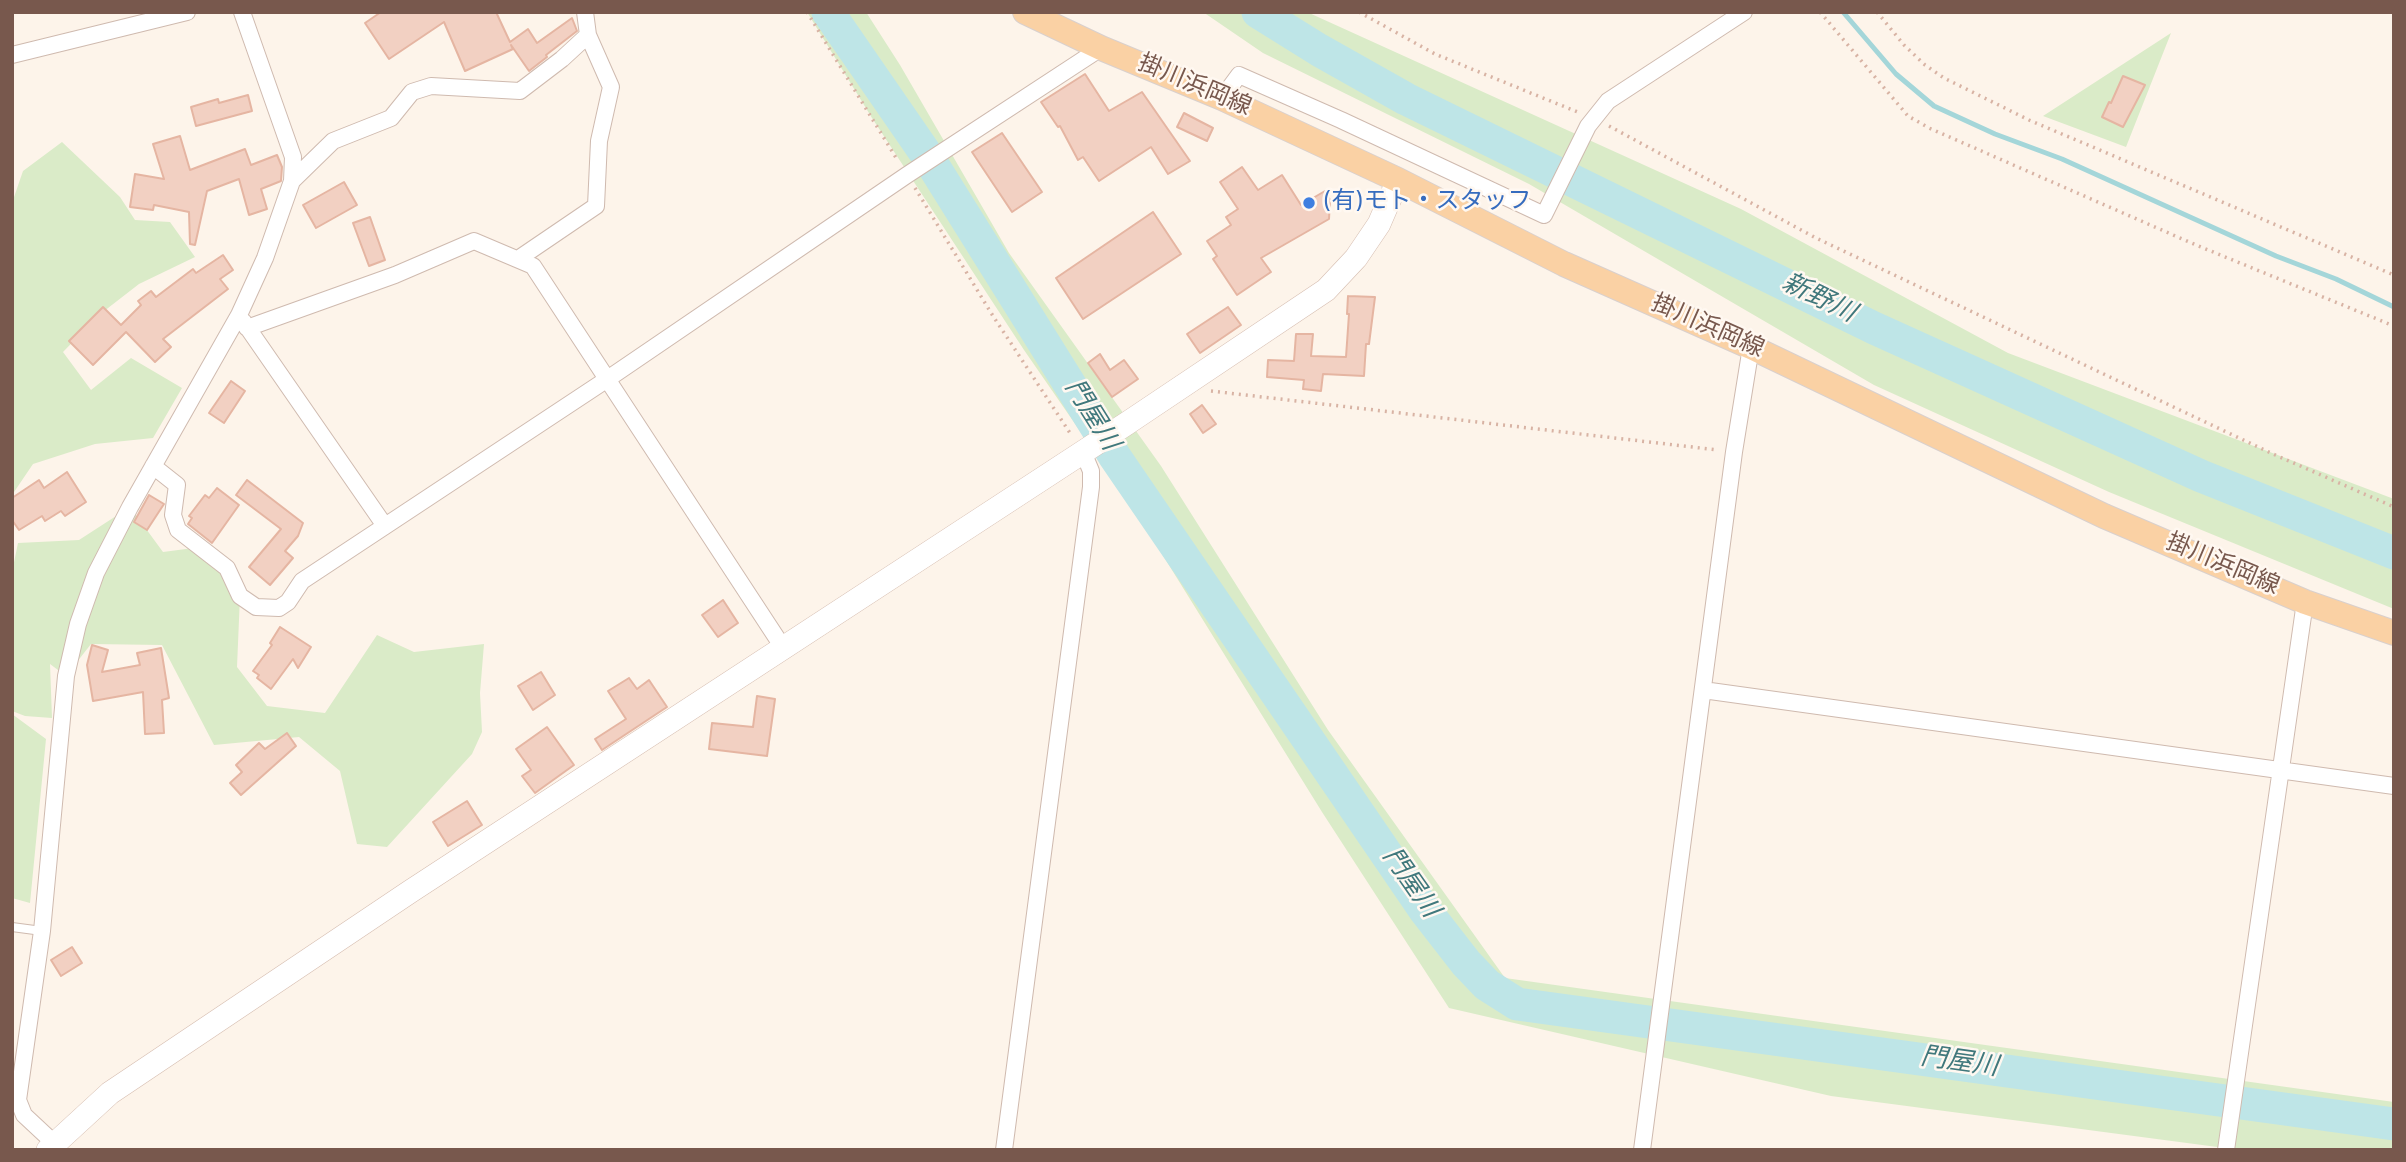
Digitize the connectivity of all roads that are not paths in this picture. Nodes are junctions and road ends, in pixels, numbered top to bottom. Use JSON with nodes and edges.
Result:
{"nodes":[{"id":1,"x":187,"y":12,"type":"edge"},
{"id":2,"x":242,"y":12,"type":"edge"},
{"id":3,"x":585,"y":12,"type":"edge"},
{"id":4,"x":1025,"y":12,"type":"edge"},
{"id":5,"x":1744,"y":12,"type":"edge"},
{"id":6,"x":588,"y":35,"type":"junction"},
{"id":7,"x":1101,"y":48,"type":"junction"},
{"id":8,"x":12,"y":55,"type":"edge"},
{"id":9,"x":1222,"y":98,"type":"junction"},
{"id":10,"x":1398,"y":180,"type":"junction"},
{"id":11,"x":292,"y":181,"type":"junction"},
{"id":12,"x":518,"y":260,"type":"junction"},
{"id":13,"x":243,"y":321,"type":"junction"},
{"id":14,"x":1751,"y":347,"type":"junction"},
{"id":15,"x":609,"y":378,"type":"junction"},
{"id":16,"x":1083,"y":452,"type":"junction"},
{"id":17,"x":153,"y":466,"type":"junction"},
{"id":18,"x":385,"y":526,"type":"junction"},
{"id":19,"x":2305,"y":602,"type":"junction"},
{"id":20,"x":2394,"y":634,"type":"edge"},
{"id":21,"x":784,"y":649,"type":"junction"},
{"id":22,"x":1703,"y":690,"type":"junction"},
{"id":23,"x":2281,"y":771,"type":"junction"},
{"id":24,"x":2394,"y":786,"type":"edge"},
{"id":25,"x":12,"y":927,"type":"edge"},
{"id":26,"x":42,"y":931,"type":"junction"},
{"id":27,"x":16,"y":1081,"type":"edge"},
{"id":28,"x":54,"y":1148,"type":"edge"},
{"id":29,"x":1004,"y":1150,"type":"edge"},
{"id":30,"x":1642,"y":1150,"type":"edge"},
{"id":31,"x":2226,"y":1150,"type":"edge"}],
"edges":[{"from":1,"to":8,"type":"street"},
{"from":2,"to":11,"type":"street"},
{"from":3,"to":6,"type":"street"},
{"from":4,"to":7,"type":"main road","name":"掛川浜岡線"},
{"from":5,"to":9,"type":"street"},
{"from":6,"to":11,"type":"street"},
{"from":6,"to":12,"type":"street"},
{"from":7,"to":9,"type":"main road","name":"掛川浜岡線"},
{"from":7,"to":15,"type":"street"},
{"from":9,"to":10,"type":"main road","name":"掛川浜岡線"},
{"from":10,"to":14,"type":"main road","name":"掛川浜岡線"},
{"from":10,"to":16,"type":"street"},
{"from":11,"to":13,"type":"street"},
{"from":12,"to":13,"type":"street"},
{"from":12,"to":15,"type":"street"},
{"from":13,"to":17,"type":"street"},
{"from":13,"to":18,"type":"street"},
{"from":14,"to":19,"type":"main road","name":"掛川浜岡線"},
{"from":14,"to":22,"type":"street"},
{"from":15,"to":18,"type":"street"},
{"from":15,"to":21,"type":"street"},
{"from":16,"to":21,"type":"street"},
{"from":16,"to":29,"type":"street"},
{"from":17,"to":18,"type":"street"},
{"from":17,"to":26,"type":"street"},
{"from":19,"to":20,"type":"main road","name":"掛川浜岡線"},
{"from":19,"to":23,"type":"street"},
{"from":21,"to":28,"type":"street"},
{"from":22,"to":23,"type":"street"},
{"from":22,"to":30,"type":"street"},
{"from":23,"to":24,"type":"street"},
{"from":23,"to":31,"type":"street"},
{"from":25,"to":26,"type":"lane"},
{"from":26,"to":27,"type":"street"},
{"from":27,"to":28,"type":"street"}]}
